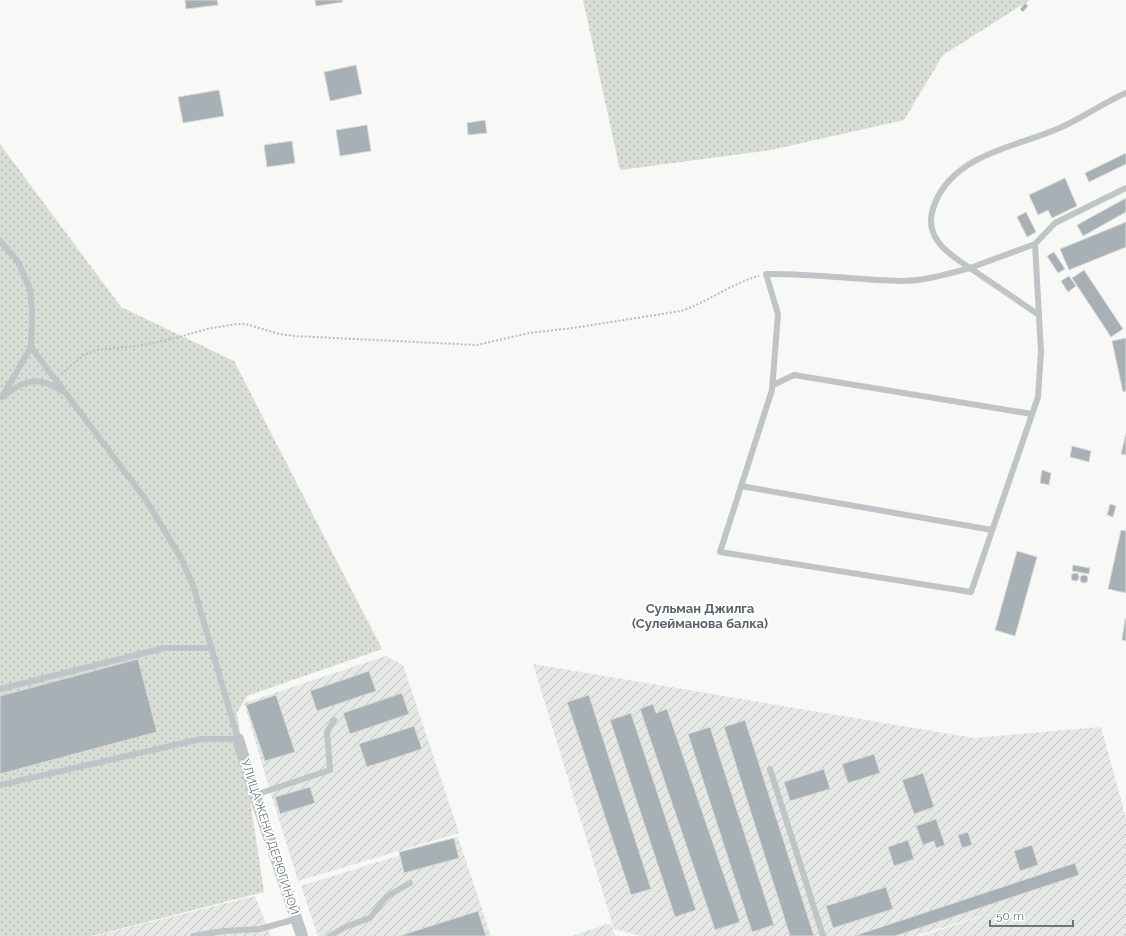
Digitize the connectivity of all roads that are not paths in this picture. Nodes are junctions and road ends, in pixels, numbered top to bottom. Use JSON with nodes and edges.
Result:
{"nodes":[{"id":1,"x":1126,"y":93,"type":"edge"},
{"id":2,"x":1126,"y":188,"type":"edge"},
{"id":3,"x":0,"y":241,"type":"edge"},
{"id":4,"x":1035,"y":244,"type":"junction"},
{"id":5,"x":970,"y":268,"type":"junction"},
{"id":6,"x":1039,"y":315,"type":"junction"},
{"id":7,"x":31,"y":347,"type":"junction"},
{"id":8,"x":773,"y":385,"type":"junction"},
{"id":9,"x":65,"y":394,"type":"junction"},
{"id":10,"x":1,"y":398,"type":"edge"},
{"id":11,"x":1032,"y":414,"type":"junction"},
{"id":12,"x":741,"y":486,"type":"junction"},
{"id":13,"x":992,"y":530,"type":"junction"},
{"id":14,"x":211,"y":648,"type":"junction"},
{"id":15,"x":0,"y":689,"type":"edge"},
{"id":16,"x":334,"y":720,"type":"dead end"},
{"id":17,"x":238,"y":738,"type":"junction"},
{"id":18,"x":770,"y":769,"type":"dead end"},
{"id":19,"x":0,"y":786,"type":"edge"},
{"id":20,"x":255,"y":796,"type":"junction"},
{"id":21,"x":410,"y":883,"type":"dead end"},
{"id":22,"x":296,"y":918,"type":"junction"},
{"id":23,"x":246,"y":933,"type":"edge"},
{"id":24,"x":193,"y":936,"type":"edge"},
{"id":25,"x":302,"y":936,"type":"edge"},
{"id":26,"x":330,"y":936,"type":"edge"},
{"id":27,"x":822,"y":936,"type":"edge"}],
"edges":[{"from":1,"to":5,"type":"lane"},
{"from":2,"to":4,"type":"lane"},
{"from":3,"to":7,"type":"lane"},
{"from":4,"to":5,"type":"lane"},
{"from":4,"to":6,"type":"lane"},
{"from":5,"to":6,"type":"lane"},
{"from":5,"to":8,"type":"lane"},
{"from":6,"to":11,"type":"lane"},
{"from":7,"to":9,"type":"lane"},
{"from":7,"to":10,"type":"lane"},
{"from":8,"to":11,"type":"lane"},
{"from":8,"to":12,"type":"lane"},
{"from":9,"to":10,"type":"lane"},
{"from":9,"to":14,"type":"lane"},
{"from":11,"to":13,"type":"lane"},
{"from":12,"to":13,"type":"lane"},
{"from":12,"to":13,"type":"lane"},
{"from":14,"to":15,"type":"lane"},
{"from":14,"to":17,"type":"lane"},
{"from":16,"to":20,"type":"lane"},
{"from":17,"to":19,"type":"lane"},
{"from":17,"to":20,"type":"street","name":"УЛИЦА ЖЕНИ ДЕРЮГИНОЙ"},
{"from":18,"to":27,"type":"lane"},
{"from":20,"to":22,"type":"street","name":"УЛИЦА ЖЕНИ ДЕРЮГИНОЙ"},
{"from":21,"to":26,"type":"lane"},
{"from":22,"to":23,"type":"lane"},
{"from":22,"to":25,"type":"street","name":"УЛИЦА ЖЕНИ ДЕРЮГИНОЙ"},
{"from":23,"to":24,"type":"lane"}]}
